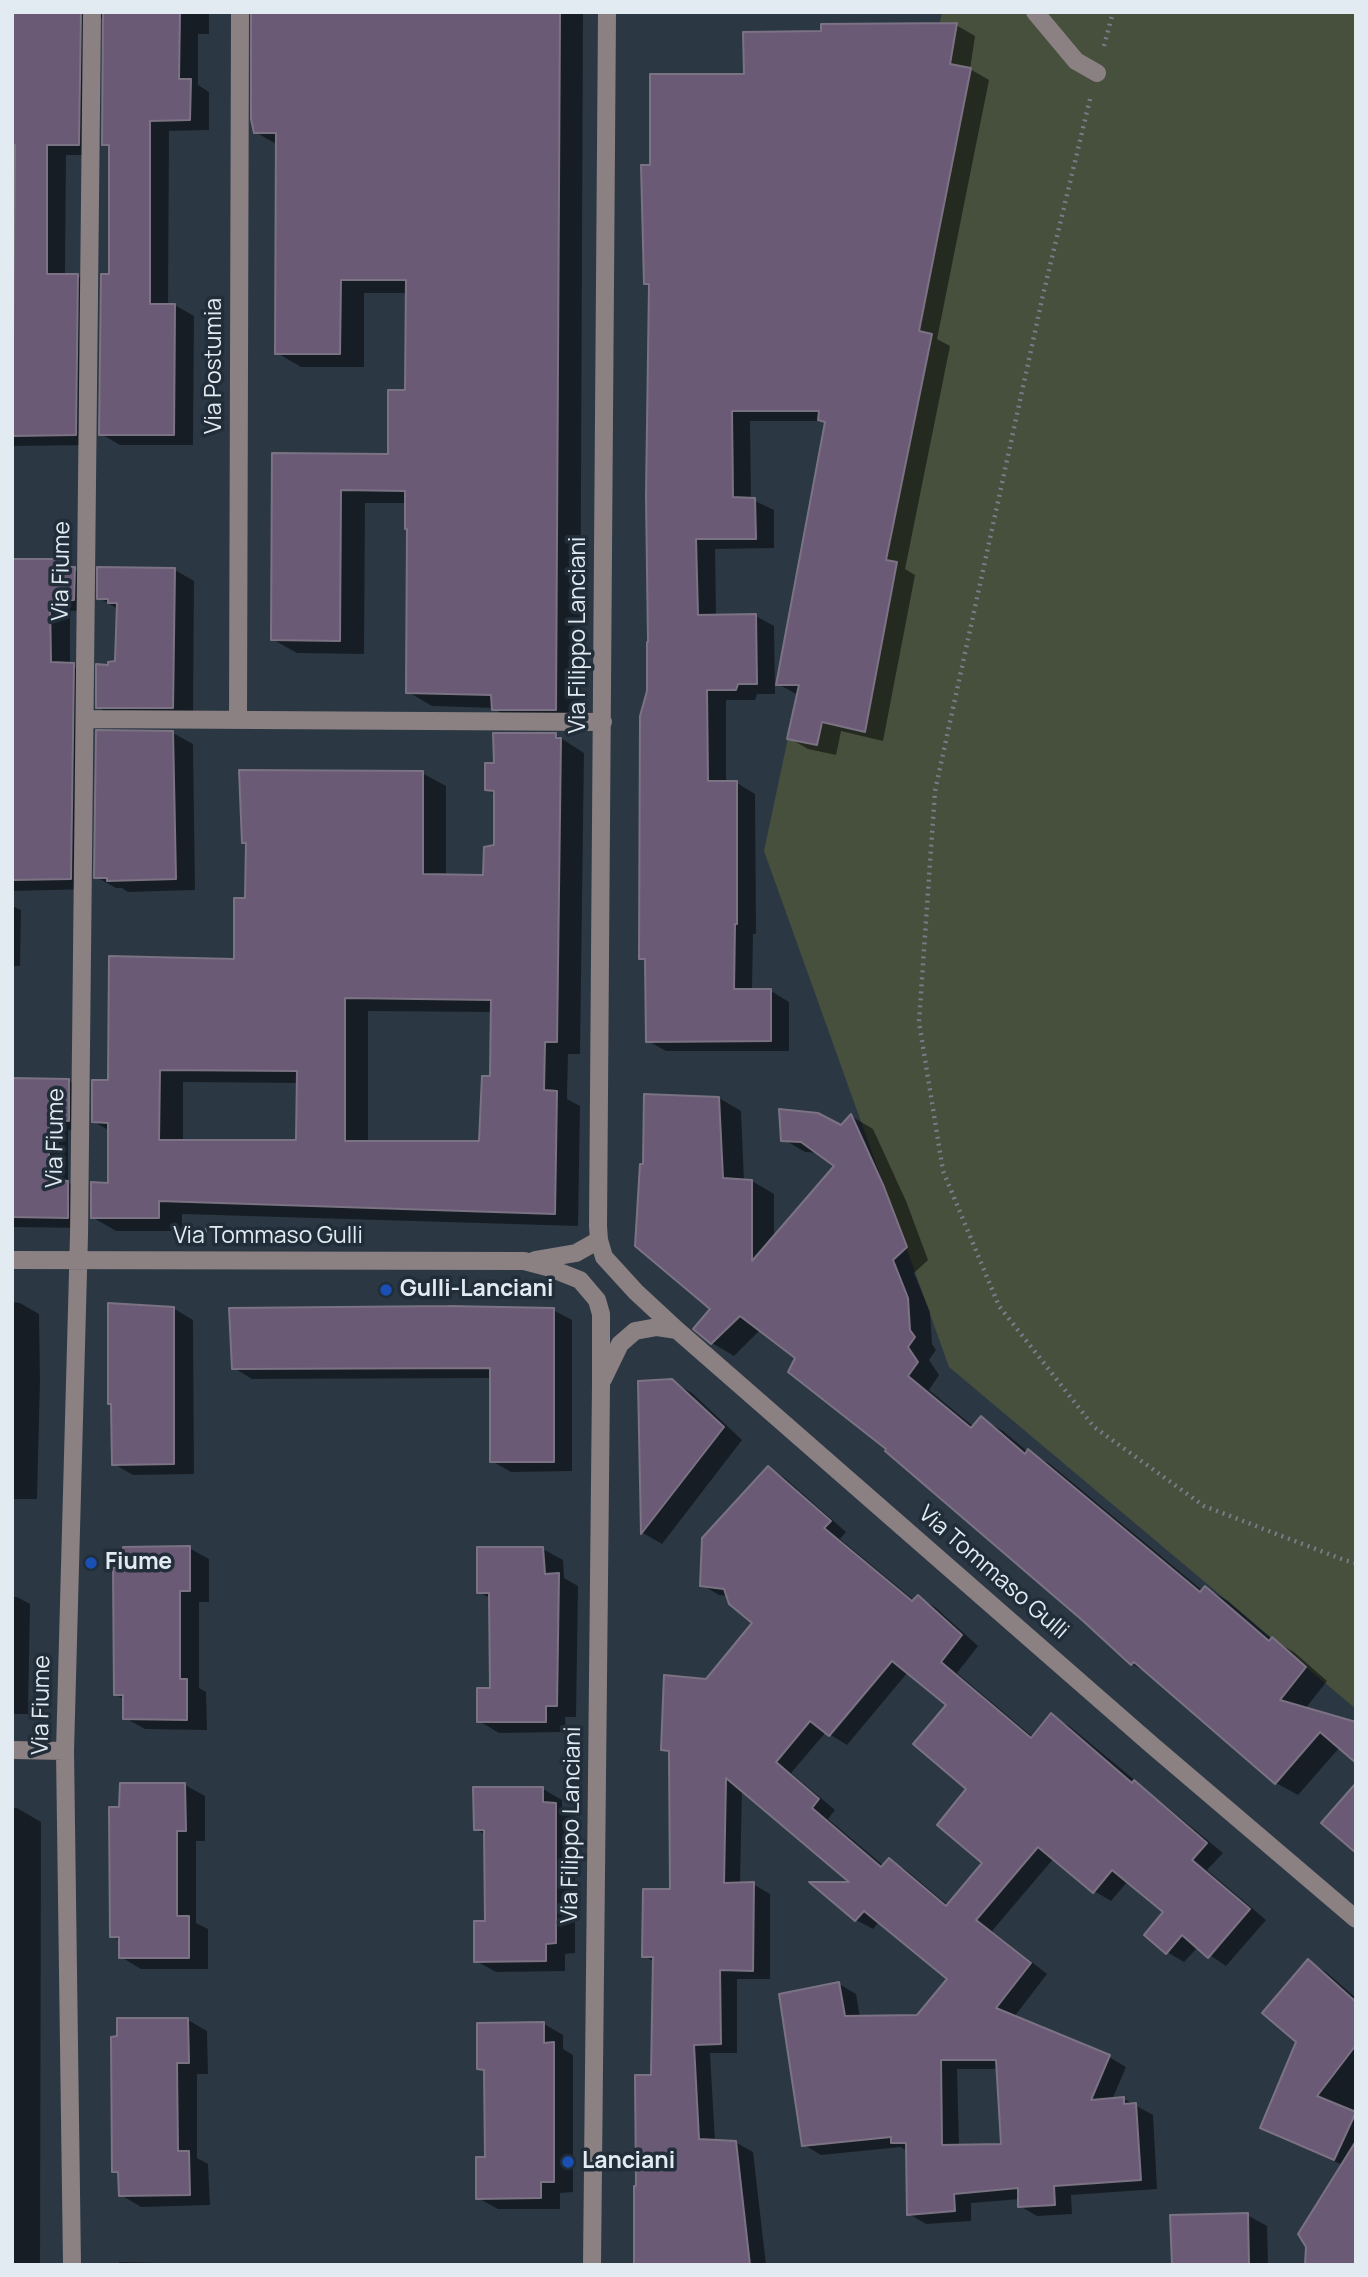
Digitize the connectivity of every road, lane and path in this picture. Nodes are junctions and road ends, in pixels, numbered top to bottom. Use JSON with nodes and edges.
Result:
{"nodes":[{"id":1,"x":92,"y":12,"type":"edge"},
{"id":2,"x":240,"y":12,"type":"edge"},
{"id":3,"x":607,"y":12,"type":"edge"},
{"id":4,"x":1035,"y":12,"type":"edge"},
{"id":5,"x":1113,"y":12,"type":"edge"},
{"id":6,"x":1097,"y":73,"type":"junction"},
{"id":7,"x":85,"y":719,"type":"junction"},
{"id":8,"x":238,"y":720,"type":"junction"},
{"id":9,"x":603,"y":722,"type":"junction"},
{"id":10,"x":268,"y":1230,"type":"dead end"},
{"id":11,"x":187,"y":1231,"type":"dead end"},
{"id":12,"x":601,"y":1249,"type":"junction"},
{"id":13,"x":12,"y":1260,"type":"edge"},
{"id":14,"x":524,"y":1261,"type":"junction"},
{"id":15,"x":79,"y":1262,"type":"junction"},
{"id":16,"x":600,"y":1314,"type":"joint"},
{"id":17,"x":677,"y":1330,"type":"junction"},
{"id":18,"x":601,"y":1385,"type":"junction"},
{"id":19,"x":1356,"y":1563,"type":"edge"},
{"id":20,"x":12,"y":1750,"type":"edge"},
{"id":21,"x":65,"y":1751,"type":"junction"},
{"id":22,"x":1356,"y":1919,"type":"edge"},
{"id":23,"x":72,"y":2265,"type":"edge"},
{"id":24,"x":592,"y":2265,"type":"edge"}],
"edges":[{"from":1,"to":7,"type":"street","name":"Via Fiume"},
{"from":2,"to":8,"type":"street","name":"Via Postumia"},
{"from":3,"to":9,"type":"street","name":"Via Filippo Lanciani"},
{"from":4,"to":6,"type":"street"},
{"from":5,"to":6,"type":"path"},
{"from":6,"to":19,"type":"path"},
{"from":7,"to":8,"type":"street"},
{"from":7,"to":15,"type":"street","name":"Via Fiume"},
{"from":8,"to":9,"type":"street"},
{"from":9,"to":12,"type":"street","name":"Via Filippo Lanciani"},
{"from":10,"to":11,"type":"path"},
{"from":12,"to":14,"type":"street","name":"Via Tommaso Gulli"},
{"from":12,"to":17,"type":"street","name":"Via Tommaso Gulli"},
{"from":13,"to":15,"type":"street","name":"Via Tommaso Gulli"},
{"from":14,"to":15,"type":"street","name":"Via Tommaso Gulli"},
{"from":14,"to":16,"type":"street","name":"Via Tommaso Gulli"},
{"from":15,"to":21,"type":"street","name":"Via Fiume"},
{"from":16,"to":18,"type":"street","name":"Via Filippo Lanciani"},
{"from":17,"to":18,"type":"street","name":"Via Filippo Lanciani"},
{"from":17,"to":22,"type":"street","name":"Via Tommaso Gulli"},
{"from":18,"to":24,"type":"street","name":"Via Filippo Lanciani"},
{"from":20,"to":21,"type":"street"},
{"from":21,"to":23,"type":"street","name":"Via Fiume"}]}
